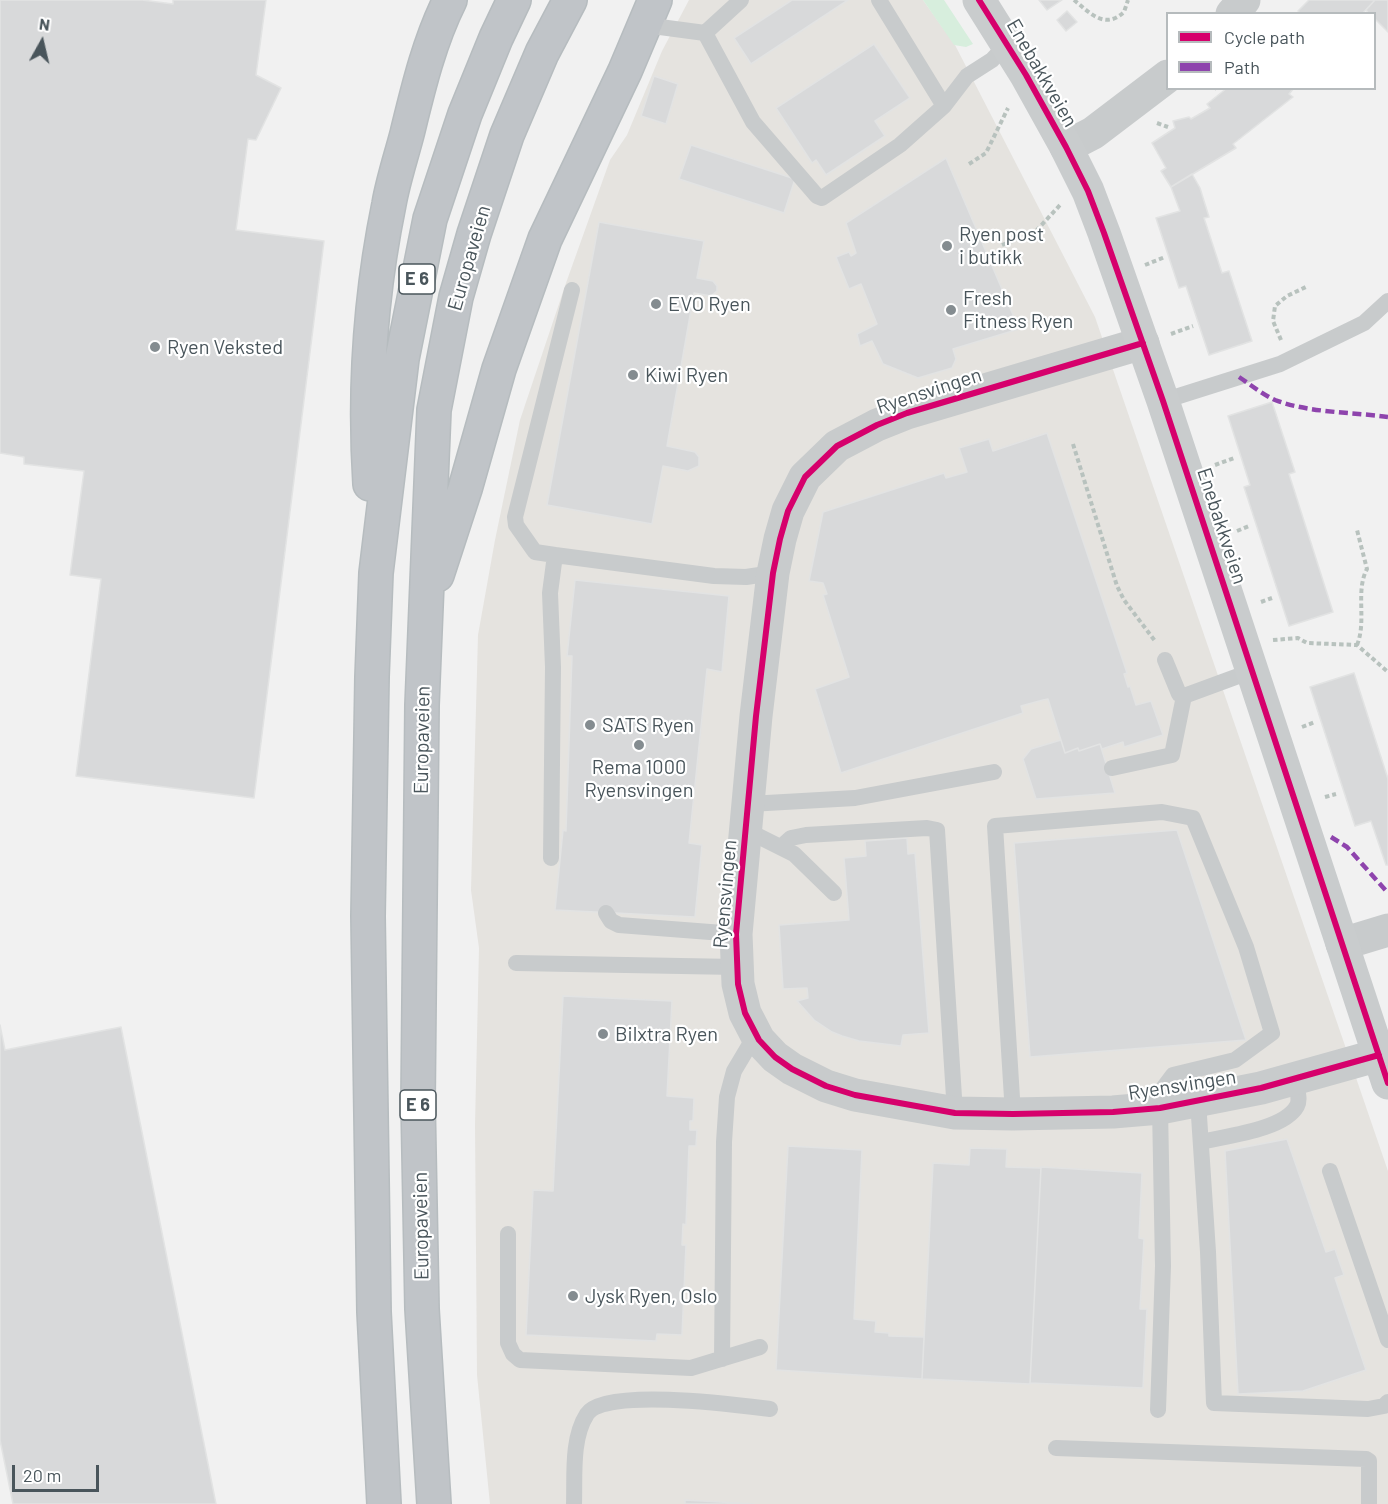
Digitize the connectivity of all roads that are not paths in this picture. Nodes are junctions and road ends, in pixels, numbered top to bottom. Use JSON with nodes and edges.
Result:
{"nodes":[{"id":1,"x":450,"y":0,"type":"edge"},
{"id":2,"x":514,"y":0,"type":"edge"},
{"id":3,"x":570,"y":0,"type":"edge"},
{"id":4,"x":741,"y":0,"type":"edge"},
{"id":5,"x":879,"y":0,"type":"edge"},
{"id":6,"x":979,"y":0,"type":"edge"},
{"id":7,"x":1244,"y":0,"type":"edge"},
{"id":8,"x":650,"y":12,"type":"edge"},
{"id":9,"x":1234,"y":12,"type":"edge"},
{"id":10,"x":705,"y":33,"type":"junction"},
{"id":11,"x":1007,"y":44,"type":"junction"},
{"id":12,"x":1166,"y":77,"type":"edge"},
{"id":13,"x":944,"y":106,"type":"junction"},
{"id":14,"x":1066,"y":147,"type":"junction"},
{"id":15,"x":572,"y":290,"type":"dead end"},
{"id":16,"x":1388,"y":301,"type":"edge"},
{"id":17,"x":1154,"y":340,"type":"junction"},
{"id":18,"x":1163,"y":401,"type":"junction"},
{"id":19,"x":555,"y":555,"type":"junction"},
{"id":20,"x":376,"y":573,"type":"junction"},
{"id":21,"x":773,"y":573,"type":"junction"},
{"id":22,"x":425,"y":610,"type":"junction"},
{"id":23,"x":1165,"y":660,"type":"road end"},
{"id":24,"x":1252,"y":671,"type":"junction"},
{"id":25,"x":1184,"y":696,"type":"junction"},
{"id":26,"x":1112,"y":768,"type":"dead end"},
{"id":27,"x":994,"y":772,"type":"dead end"},
{"id":28,"x":748,"y":817,"type":"junction"},
{"id":29,"x":781,"y":847,"type":"junction"},
{"id":30,"x":551,"y":858,"type":"dead end"},
{"id":31,"x":834,"y":893,"type":"dead end"},
{"id":32,"x":606,"y":913,"type":"dead end"},
{"id":33,"x":1388,"y":930,"type":"edge"},
{"id":34,"x":736,"y":934,"type":"junction"},
{"id":35,"x":1342,"y":944,"type":"junction"},
{"id":36,"x":516,"y":963,"type":"dead end"},
{"id":37,"x":736,"y":967,"type":"junction"},
{"id":38,"x":756,"y":1034,"type":"junction"},
{"id":39,"x":1384,"y":1069,"type":"edge"},
{"id":40,"x":1295,"y":1079,"type":"junction"},
{"id":41,"x":1198,"y":1101,"type":"junction"},
{"id":42,"x":1160,"y":1108,"type":"junction"},
{"id":43,"x":955,"y":1113,"type":"junction"},
{"id":44,"x":1013,"y":1114,"type":"junction"},
{"id":45,"x":1201,"y":1142,"type":"junction"},
{"id":46,"x":1330,"y":1171,"type":"dead end"},
{"id":47,"x":508,"y":1234,"type":"dead end"},
{"id":48,"x":1388,"y":1340,"type":"edge"},
{"id":49,"x":760,"y":1347,"type":"dead end"},
{"id":50,"x":722,"y":1359,"type":"junction"},
{"id":51,"x":1388,"y":1402,"type":"edge"},
{"id":52,"x":770,"y":1409,"type":"dead end"},
{"id":53,"x":1158,"y":1410,"type":"dead end"},
{"id":54,"x":1056,"y":1448,"type":"dead end"},
{"id":55,"x":384,"y":1504,"type":"edge"},
{"id":56,"x":434,"y":1504,"type":"edge"},
{"id":57,"x":574,"y":1504,"type":"edge"},
{"id":58,"x":1369,"y":1504,"type":"edge"}],
"edges":[{"from":1,"to":20,"type":"highway","number":"E 6"},
{"from":2,"to":20,"type":"highway","number":"E 6"},
{"from":3,"to":22,"type":"highway","name":"Europaveien","number":"E 6"},
{"from":4,"to":10,"type":"lane"},
{"from":5,"to":13,"type":"lane"},
{"from":6,"to":11,"type":"main road","name":"Enebakkveien"},
{"from":7,"to":9,"type":"street"},
{"from":8,"to":10,"type":"lane"},
{"from":8,"to":22,"type":"highway","number":"E 6"},
{"from":10,"to":13,"type":"lane"},
{"from":11,"to":13,"type":"lane"},
{"from":11,"to":14,"type":"main road","name":"Enebakkveien"},
{"from":12,"to":14,"type":"street"},
{"from":14,"to":17,"type":"main road","name":"Enebakkveien"},
{"from":15,"to":19,"type":"lane"},
{"from":16,"to":18,"type":"lane"},
{"from":17,"to":18,"type":"main road","name":"Enebakkveien"},
{"from":17,"to":21,"type":"street","name":"Ryensvingen"},
{"from":18,"to":24,"type":"main road","name":"Enebakkveien"},
{"from":19,"to":21,"type":"lane"},
{"from":19,"to":30,"type":"lane"},
{"from":20,"to":55,"type":"highway","number":"E 6"},
{"from":21,"to":28,"type":"street","name":"Ryensvingen"},
{"from":22,"to":56,"type":"highway","name":"Europaveien","number":"E 6"},
{"from":23,"to":25,"type":"lane"},
{"from":24,"to":25,"type":"lane"},
{"from":24,"to":35,"type":"main road","name":"Enebakkveien"},
{"from":25,"to":26,"type":"lane"},
{"from":27,"to":28,"type":"lane"},
{"from":28,"to":29,"type":"lane"},
{"from":28,"to":34,"type":"street","name":"Ryensvingen"},
{"from":29,"to":31,"type":"lane"},
{"from":29,"to":43,"type":"lane"},
{"from":32,"to":34,"type":"lane"},
{"from":33,"to":35,"type":"street"},
{"from":34,"to":37,"type":"street","name":"Ryensvingen"},
{"from":35,"to":39,"type":"main road","name":"Enebakkveien"},
{"from":36,"to":37,"type":"lane"},
{"from":37,"to":38,"type":"street","name":"Ryensvingen"},
{"from":38,"to":43,"type":"street","name":"Ryensvingen"},
{"from":38,"to":50,"type":"lane"},
{"from":39,"to":40,"type":"street","name":"Ryensvingen"},
{"from":40,"to":41,"type":"street","name":"Ryensvingen"},
{"from":40,"to":45,"type":"lane"},
{"from":41,"to":42,"type":"street","name":"Ryensvingen"},
{"from":41,"to":45,"type":"lane"},
{"from":42,"to":44,"type":"street","name":"Ryensvingen"},
{"from":42,"to":44,"type":"lane","name":"Ryensvingen"},
{"from":42,"to":53,"type":"lane"},
{"from":43,"to":44,"type":"street","name":"Ryensvingen"},
{"from":45,"to":51,"type":"lane"},
{"from":46,"to":48,"type":"lane"},
{"from":47,"to":50,"type":"lane"},
{"from":49,"to":50,"type":"lane"},
{"from":52,"to":57,"type":"lane"},
{"from":54,"to":58,"type":"lane"}]}
